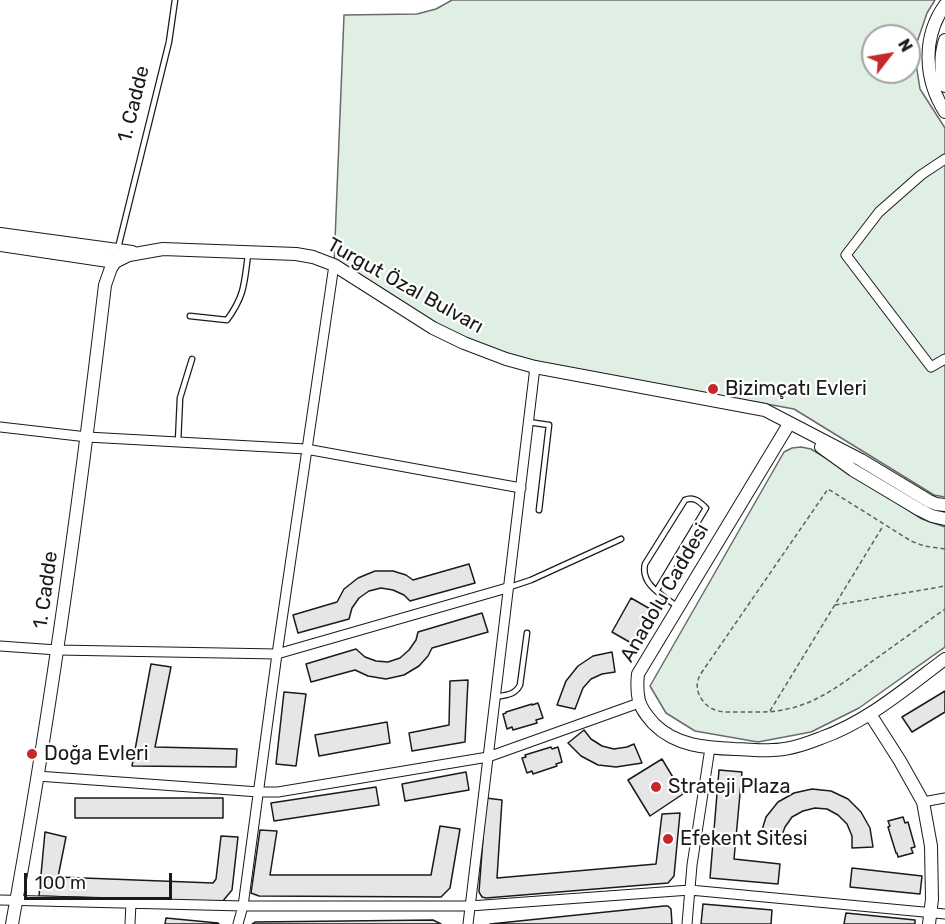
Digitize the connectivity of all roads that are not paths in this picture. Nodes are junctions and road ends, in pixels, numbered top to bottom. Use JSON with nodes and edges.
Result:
{"nodes":[{"id":1,"x":175,"y":0,"type":"edge"},
{"id":2,"x":945,"y":4,"type":"edge"},
{"id":3,"x":945,"y":40,"type":"edge"},
{"id":4,"x":945,"y":86,"type":"edge"},
{"id":5,"x":945,"y":112,"type":"edge"},
{"id":6,"x":945,"y":159,"type":"edge"},
{"id":7,"x":0,"y":234,"type":"edge"},
{"id":8,"x":0,"y":245,"type":"edge"},
{"id":9,"x":248,"y":252,"type":"junction"},
{"id":10,"x":116,"y":256,"type":"junction"},
{"id":11,"x":333,"y":265,"type":"junction"},
{"id":12,"x":190,"y":316,"type":"dead end"},
{"id":13,"x":192,"y":359,"type":"dead end"},
{"id":14,"x":945,"y":359,"type":"edge"},
{"id":15,"x":535,"y":367,"type":"junction"},
{"id":16,"x":528,"y":422,"type":"junction"},
{"id":17,"x":789,"y":424,"type":"junction"},
{"id":18,"x":0,"y":427,"type":"edge"},
{"id":19,"x":87,"y":437,"type":"junction"},
{"id":20,"x":178,"y":442,"type":"junction"},
{"id":21,"x":306,"y":449,"type":"junction"},
{"id":22,"x":521,"y":488,"type":"junction"},
{"id":23,"x":945,"y":506,"type":"edge"},
{"id":24,"x":539,"y":510,"type":"dead end"},
{"id":25,"x":945,"y":519,"type":"edge"},
{"id":26,"x":621,"y":539,"type":"dead end"},
{"id":27,"x":507,"y":588,"type":"junction"},
{"id":28,"x":657,"y":590,"type":"junction"},
{"id":29,"x":678,"y":607,"type":"junction"},
{"id":30,"x":527,"y":633,"type":"dead end"},
{"id":31,"x":0,"y":646,"type":"edge"},
{"id":32,"x":57,"y":650,"type":"junction"},
{"id":33,"x":277,"y":654,"type":"junction"},
{"id":34,"x":945,"y":659,"type":"edge"},
{"id":35,"x":495,"y":697,"type":"junction"},
{"id":36,"x":639,"y":703,"type":"junction"},
{"id":37,"x":870,"y":714,"type":"junction"},
{"id":38,"x":710,"y":748,"type":"junction"},
{"id":39,"x":488,"y":757,"type":"junction"},
{"id":40,"x":37,"y":776,"type":"junction"},
{"id":41,"x":259,"y":792,"type":"junction"},
{"id":42,"x":945,"y":798,"type":"edge"},
{"id":43,"x":923,"y":802,"type":"junction"},
{"id":44,"x":690,"y":890,"type":"junction"},
{"id":45,"x":0,"y":900,"type":"edge"},
{"id":46,"x":17,"y":900,"type":"junction"},
{"id":47,"x":131,"y":903,"type":"junction"},
{"id":48,"x":243,"y":906,"type":"junction"},
{"id":49,"x":470,"y":906,"type":"junction"},
{"id":50,"x":945,"y":914,"type":"edge"},
{"id":51,"x":930,"y":918,"type":"edge"},
{"id":52,"x":12,"y":924,"type":"edge"},
{"id":53,"x":130,"y":924,"type":"edge"},
{"id":54,"x":238,"y":924,"type":"edge"},
{"id":55,"x":468,"y":924,"type":"edge"},
{"id":56,"x":687,"y":924,"type":"edge"}],
"edges":[{"from":1,"to":10,"type":"lane","name":"1. Cadde"},
{"from":2,"to":5,"type":"street"},
{"from":3,"to":4,"type":"street"},
{"from":6,"to":14,"type":"street"},
{"from":7,"to":10,"type":"street"},
{"from":8,"to":10,"type":"street"},
{"from":9,"to":10,"type":"street","name":"Turgut Özal Bulvarı"},
{"from":9,"to":11,"type":"street","name":"Turgut Özal Bulvarı"},
{"from":9,"to":12,"type":"lane"},
{"from":10,"to":19,"type":"street","name":"1. Cadde"},
{"from":11,"to":15,"type":"street","name":"Turgut Özal Bulvarı"},
{"from":11,"to":21,"type":"street"},
{"from":13,"to":20,"type":"lane"},
{"from":15,"to":16,"type":"street"},
{"from":15,"to":17,"type":"street","name":"Turgut Özal Bulvarı"},
{"from":16,"to":22,"type":"street"},
{"from":16,"to":24,"type":"lane"},
{"from":17,"to":23,"type":"street","name":"Turgut Özal Bulvarı"},
{"from":17,"to":25,"type":"street","name":"Turgut Özal Bulvarı"},
{"from":17,"to":29,"type":"street","name":"Anadolu Caddesi"},
{"from":18,"to":19,"type":"street"},
{"from":19,"to":20,"type":"street"},
{"from":19,"to":32,"type":"street","name":"1. Cadde"},
{"from":20,"to":21,"type":"street"},
{"from":21,"to":22,"type":"street"},
{"from":21,"to":33,"type":"street"},
{"from":22,"to":27,"type":"street"},
{"from":26,"to":27,"type":"lane"},
{"from":27,"to":33,"type":"street"},
{"from":27,"to":35,"type":"street"},
{"from":28,"to":28,"type":"lane"},
{"from":28,"to":29,"type":"lane"},
{"from":29,"to":36,"type":"street","name":"Anadolu Caddesi"},
{"from":30,"to":35,"type":"lane"},
{"from":31,"to":32,"type":"street"},
{"from":32,"to":33,"type":"street"},
{"from":32,"to":40,"type":"street","name":"1. Cadde"},
{"from":33,"to":41,"type":"street"},
{"from":34,"to":37,"type":"street"},
{"from":35,"to":39,"type":"street"},
{"from":36,"to":38,"type":"street"},
{"from":36,"to":39,"type":"street"},
{"from":37,"to":38,"type":"street"},
{"from":37,"to":43,"type":"street"},
{"from":38,"to":44,"type":"street"},
{"from":39,"to":41,"type":"street"},
{"from":39,"to":49,"type":"street"},
{"from":40,"to":41,"type":"street"},
{"from":40,"to":46,"type":"street","name":"1. Cadde"},
{"from":41,"to":48,"type":"street"},
{"from":42,"to":43,"type":"street"},
{"from":43,"to":51,"type":"street"},
{"from":44,"to":49,"type":"street"},
{"from":44,"to":51,"type":"street"},
{"from":44,"to":56,"type":"street"},
{"from":45,"to":46,"type":"street"},
{"from":46,"to":47,"type":"street"},
{"from":46,"to":52,"type":"street","name":"1. Cadde"},
{"from":47,"to":48,"type":"street"},
{"from":47,"to":53,"type":"street"},
{"from":48,"to":49,"type":"street"},
{"from":48,"to":54,"type":"street"},
{"from":49,"to":55,"type":"street"},
{"from":50,"to":51,"type":"street"}]}
